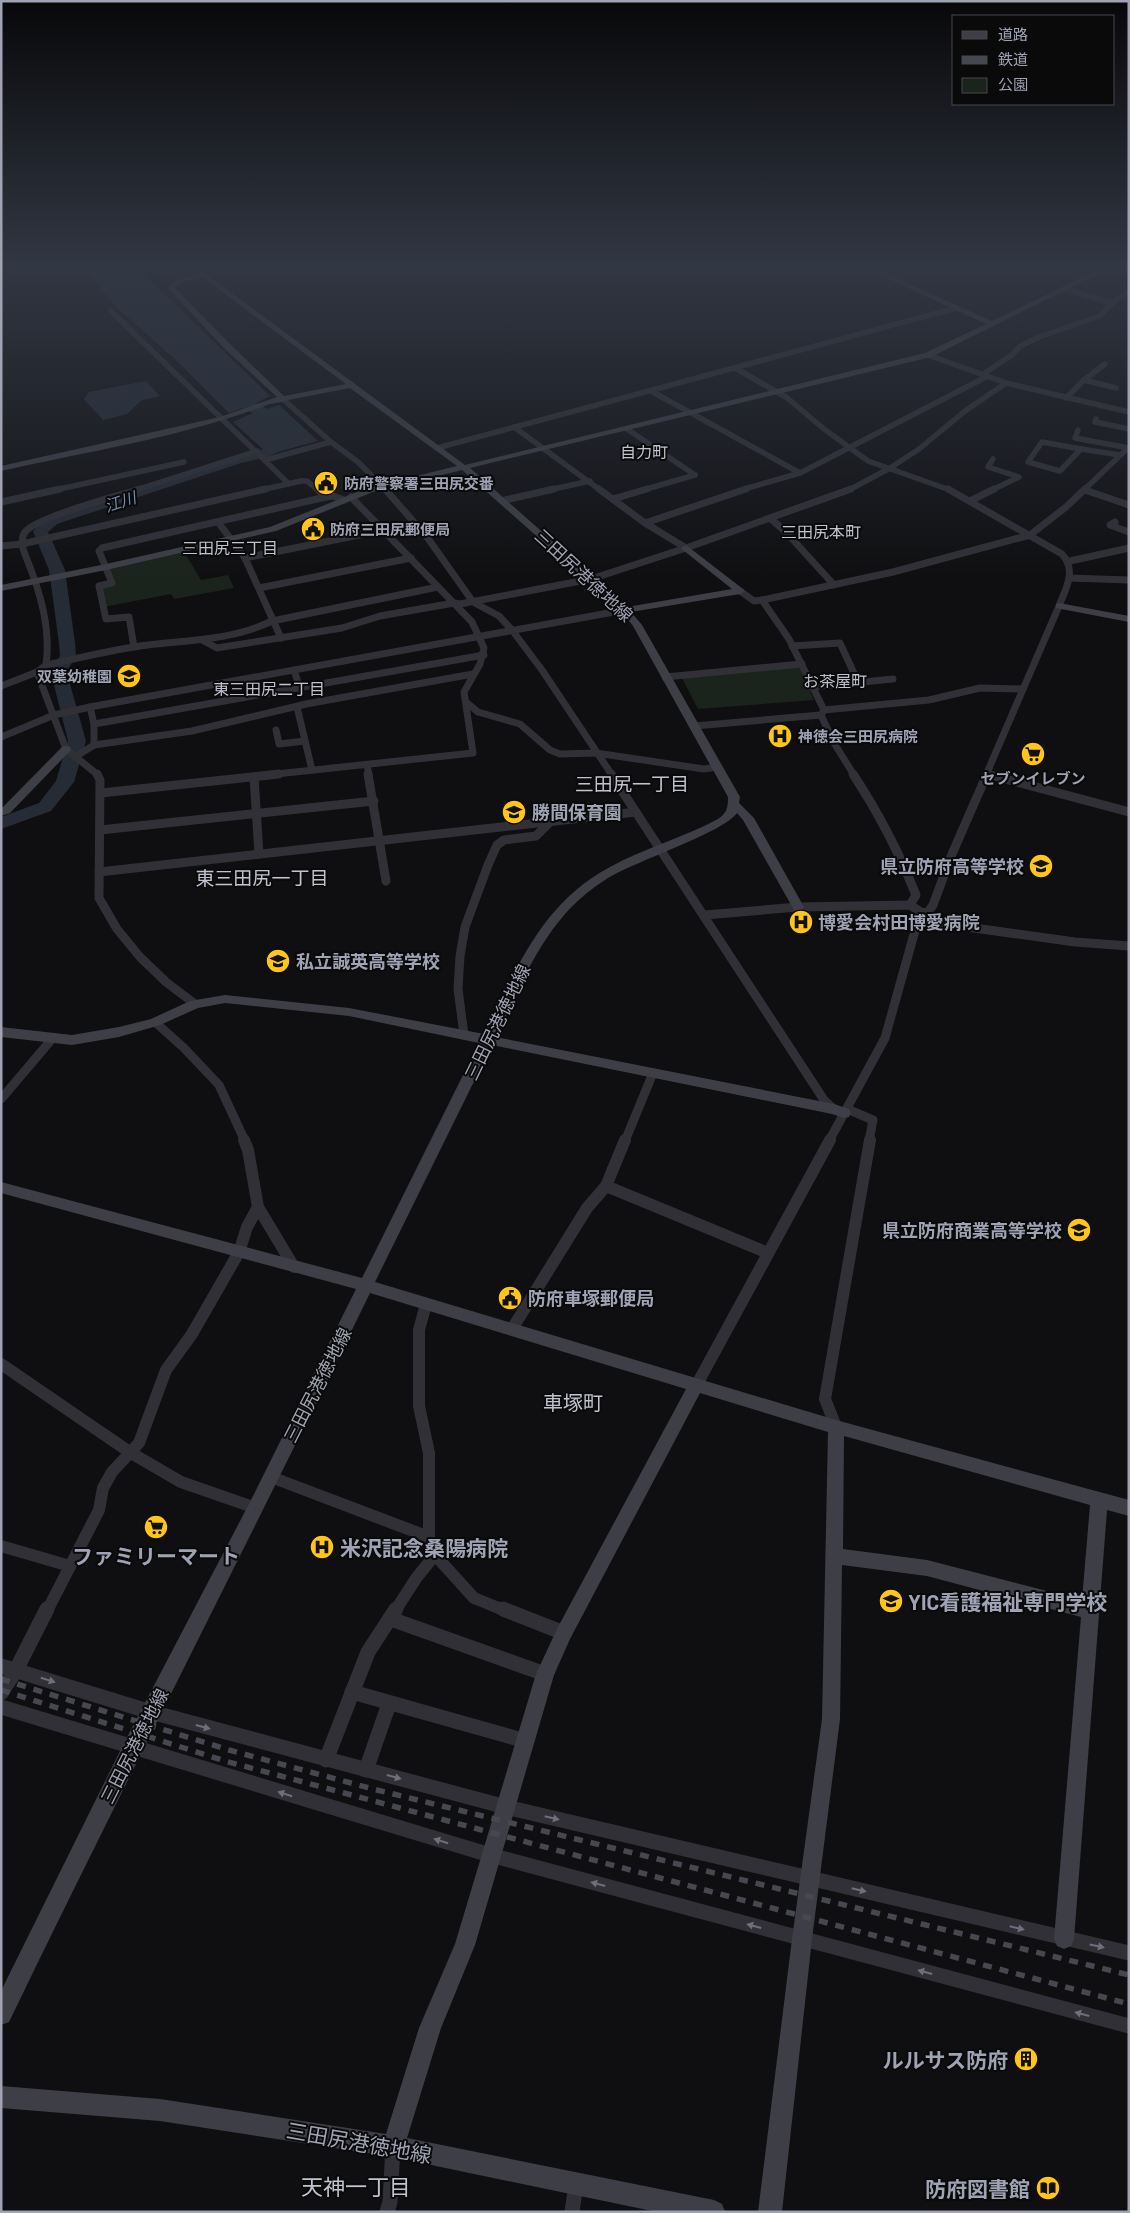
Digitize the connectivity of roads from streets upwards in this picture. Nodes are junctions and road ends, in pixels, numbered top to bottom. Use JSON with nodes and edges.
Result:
{"nodes":[{"id":1,"x":172,"y":371,"type":"edge"},
{"id":2,"x":254,"y":371,"type":"edge"},
{"id":3,"x":334,"y":371,"type":"edge"},
{"id":4,"x":723,"y":371,"type":"edge"},
{"id":5,"x":741,"y":371,"type":"edge"},
{"id":6,"x":862,"y":371,"type":"edge"},
{"id":7,"x":971,"y":371,"type":"edge"},
{"id":8,"x":990,"y":371,"type":"edge"},
{"id":9,"x":1095,"y":371,"type":"edge"},
{"id":10,"x":984,"y":376,"type":"junction"},
{"id":11,"x":1084,"y":380,"type":"junction"},
{"id":12,"x":1006,"y":383,"type":"junction"},
{"id":13,"x":352,"y":385,"type":"junction"},
{"id":14,"x":1116,"y":388,"type":"dead end"},
{"id":15,"x":652,"y":391,"type":"junction"},
{"id":16,"x":778,"y":392,"type":"junction"},
{"id":17,"x":1066,"y":398,"type":"junction"},
{"id":18,"x":284,"y":400,"type":"junction"},
{"id":19,"x":1129,"y":412,"type":"edge"},
{"id":20,"x":691,"y":413,"type":"junction"},
{"id":21,"x":222,"y":419,"type":"junction"},
{"id":22,"x":1096,"y":419,"type":"dead end"},
{"id":23,"x":514,"y":427,"type":"junction"},
{"id":24,"x":627,"y":429,"type":"junction"},
{"id":25,"x":1129,"y":429,"type":"edge"},
{"id":26,"x":1078,"y":430,"type":"dead end"},
{"id":27,"x":331,"y":442,"type":"junction"},
{"id":28,"x":437,"y":448,"type":"junction"},
{"id":29,"x":544,"y":448,"type":"junction"},
{"id":30,"x":848,"y":448,"type":"junction"},
{"id":31,"x":1082,"y":448,"type":"junction"},
{"id":32,"x":1128,"y":448,"type":"edge"},
{"id":33,"x":257,"y":450,"type":"junction"},
{"id":34,"x":1120,"y":455,"type":"junction"},
{"id":35,"x":265,"y":460,"type":"junction"},
{"id":36,"x":993,"y":460,"type":"dead end"},
{"id":37,"x":184,"y":462,"type":"dead end"},
{"id":38,"x":464,"y":468,"type":"junction"},
{"id":39,"x":890,"y":468,"type":"junction"},
{"id":40,"x":1,"y":469,"type":"edge"},
{"id":41,"x":800,"y":473,"type":"junction"},
{"id":42,"x":590,"y":481,"type":"junction"},
{"id":43,"x":289,"y":484,"type":"junction"},
{"id":44,"x":383,"y":487,"type":"junction"},
{"id":45,"x":1085,"y":490,"type":"junction"},
{"id":46,"x":326,"y":497,"type":"junction"},
{"id":47,"x":348,"y":498,"type":"junction"},
{"id":48,"x":614,"y":499,"type":"junction"},
{"id":49,"x":504,"y":500,"type":"junction"},
{"id":50,"x":970,"y":501,"type":"junction"},
{"id":51,"x":1,"y":502,"type":"edge"},
{"id":52,"x":1129,"y":505,"type":"edge"},
{"id":53,"x":771,"y":519,"type":"junction"},
{"id":54,"x":218,"y":522,"type":"junction"},
{"id":55,"x":1115,"y":522,"type":"dead end"},
{"id":56,"x":645,"y":524,"type":"junction"},
{"id":57,"x":384,"y":530,"type":"junction"},
{"id":58,"x":1129,"y":532,"type":"edge"},
{"id":59,"x":1030,"y":535,"type":"junction"},
{"id":60,"x":230,"y":538,"type":"junction"},
{"id":61,"x":22,"y":544,"type":"junction"},
{"id":62,"x":1,"y":546,"type":"edge"},
{"id":63,"x":686,"y":548,"type":"junction"},
{"id":64,"x":1129,"y":548,"type":"edge"},
{"id":65,"x":245,"y":558,"type":"junction"},
{"id":66,"x":411,"y":558,"type":"junction"},
{"id":67,"x":1070,"y":561,"type":"junction"},
{"id":68,"x":106,"y":568,"type":"junction"},
{"id":69,"x":1069,"y":578,"type":"junction"},
{"id":70,"x":591,"y":579,"type":"junction"},
{"id":71,"x":1129,"y":580,"type":"edge"},
{"id":72,"x":36,"y":581,"type":"junction"},
{"id":73,"x":834,"y":585,"type":"junction"},
{"id":74,"x":1,"y":588,"type":"edge"},
{"id":75,"x":259,"y":588,"type":"junction"},
{"id":76,"x":438,"y":588,"type":"junction"},
{"id":77,"x":740,"y":591,"type":"junction"},
{"id":78,"x":762,"y":600,"type":"junction"},
{"id":79,"x":474,"y":602,"type":"junction"},
{"id":80,"x":454,"y":604,"type":"junction"},
{"id":81,"x":1059,"y":606,"type":"junction"},
{"id":82,"x":625,"y":610,"type":"junction"},
{"id":83,"x":1129,"y":618,"type":"edge"},
{"id":84,"x":272,"y":621,"type":"junction"},
{"id":85,"x":512,"y":630,"type":"junction"},
{"id":86,"x":480,"y":637,"type":"junction"},
{"id":87,"x":281,"y":638,"type":"junction"},
{"id":88,"x":202,"y":640,"type":"junction"},
{"id":89,"x":792,"y":646,"type":"junction"},
{"id":90,"x":134,"y":647,"type":"junction"},
{"id":91,"x":484,"y":655,"type":"junction"},
{"id":92,"x":802,"y":664,"type":"junction"},
{"id":93,"x":46,"y":665,"type":"junction"},
{"id":94,"x":294,"y":670,"type":"junction"},
{"id":95,"x":37,"y":672,"type":"junction"},
{"id":96,"x":473,"y":674,"type":"junction"},
{"id":97,"x":665,"y":677,"type":"junction"},
{"id":98,"x":893,"y":679,"type":"dead end"},
{"id":99,"x":858,"y":682,"type":"junction"},
{"id":100,"x":1,"y":686,"type":"edge"},
{"id":101,"x":811,"y":687,"type":"junction"},
{"id":102,"x":300,"y":689,"type":"junction"},
{"id":103,"x":1023,"y":689,"type":"junction"},
{"id":104,"x":467,"y":703,"type":"junction"},
{"id":105,"x":90,"y":707,"type":"junction"},
{"id":106,"x":297,"y":707,"type":"junction"},
{"id":107,"x":822,"y":713,"type":"junction"},
{"id":108,"x":54,"y":715,"type":"junction"},
{"id":109,"x":94,"y":724,"type":"junction"},
{"id":110,"x":694,"y":726,"type":"junction"},
{"id":111,"x":276,"y":730,"type":"dead end"},
{"id":112,"x":1,"y":737,"type":"edge"},
{"id":113,"x":305,"y":741,"type":"junction"},
{"id":114,"x":94,"y":745,"type":"junction"},
{"id":115,"x":70,"y":753,"type":"junction"},
{"id":116,"x":596,"y":753,"type":"junction"},
{"id":117,"x":367,"y":765,"type":"junction"},
{"id":118,"x":717,"y":767,"type":"junction"},
{"id":119,"x":312,"y":770,"type":"junction"},
{"id":120,"x":987,"y":774,"type":"junction"},
{"id":121,"x":254,"y":777,"type":"junction"},
{"id":122,"x":101,"y":794,"type":"junction"},
{"id":123,"x":374,"y":801,"type":"junction"},
{"id":124,"x":734,"y":804,"type":"junction"},
{"id":125,"x":636,"y":812,"type":"junction"},
{"id":126,"x":1129,"y":812,"type":"edge"},
{"id":127,"x":1,"y":813,"type":"edge"},
{"id":128,"x":258,"y":813,"type":"junction"},
{"id":129,"x":549,"y":823,"type":"junction"},
{"id":130,"x":100,"y":830,"type":"junction"},
{"id":131,"x":380,"y":841,"type":"junction"},
{"id":132,"x":660,"y":849,"type":"junction"},
{"id":133,"x":260,"y":854,"type":"junction"},
{"id":134,"x":99,"y":872,"type":"junction"},
{"id":135,"x":386,"y":881,"type":"dead end"},
{"id":136,"x":910,"y":905,"type":"junction"},
{"id":137,"x":798,"y":907,"type":"junction"},
{"id":138,"x":922,"y":914,"type":"junction"},
{"id":139,"x":705,"y":915,"type":"junction"},
{"id":140,"x":1129,"y":946,"type":"edge"},
{"id":141,"x":195,"y":1004,"type":"junction"},
{"id":142,"x":155,"y":1022,"type":"junction"},
{"id":143,"x":1,"y":1032,"type":"edge"},
{"id":144,"x":464,"y":1035,"type":"junction"},
{"id":145,"x":52,"y":1039,"type":"junction"},
{"id":146,"x":488,"y":1039,"type":"junction"},
{"id":147,"x":653,"y":1073,"type":"junction"},
{"id":148,"x":1,"y":1099,"type":"edge"},
{"id":149,"x":842,"y":1110,"type":"junction"},
{"id":150,"x":606,"y":1186,"type":"junction"},
{"id":151,"x":1,"y":1187,"type":"edge"},
{"id":152,"x":258,"y":1207,"type":"junction"},
{"id":153,"x":239,"y":1252,"type":"junction"},
{"id":154,"x":768,"y":1254,"type":"junction"},
{"id":155,"x":294,"y":1267,"type":"junction"},
{"id":156,"x":367,"y":1286,"type":"junction"},
{"id":157,"x":426,"y":1304,"type":"junction"},
{"id":158,"x":512,"y":1329,"type":"junction"},
{"id":159,"x":1,"y":1364,"type":"edge"},
{"id":160,"x":696,"y":1386,"type":"junction"},
{"id":161,"x":836,"y":1427,"type":"junction"},
{"id":162,"x":131,"y":1453,"type":"junction"},
{"id":163,"x":271,"y":1477,"type":"junction"},
{"id":164,"x":1099,"y":1500,"type":"junction"},
{"id":165,"x":256,"y":1508,"type":"junction"},
{"id":166,"x":1129,"y":1508,"type":"edge"},
{"id":167,"x":429,"y":1537,"type":"junction"},
{"id":168,"x":1,"y":1546,"type":"edge"},
{"id":169,"x":435,"y":1555,"type":"junction"},
{"id":170,"x":834,"y":1556,"type":"junction"},
{"id":171,"x":70,"y":1566,"type":"junction"},
{"id":172,"x":1091,"y":1611,"type":"junction"},
{"id":173,"x":391,"y":1619,"type":"junction"},
{"id":174,"x":564,"y":1633,"type":"junction"},
{"id":175,"x":1,"y":1666,"type":"edge"},
{"id":176,"x":16,"y":1670,"type":"junction"},
{"id":177,"x":546,"y":1674,"type":"junction"},
{"id":178,"x":352,"y":1692,"type":"junction"},
{"id":179,"x":1,"y":1693,"type":"edge"},
{"id":180,"x":389,"y":1704,"type":"junction"},
{"id":181,"x":1,"y":1707,"type":"edge"},
{"id":182,"x":151,"y":1712,"type":"junction"},
{"id":183,"x":526,"y":1741,"type":"junction"},
{"id":184,"x":132,"y":1748,"type":"junction"},
{"id":185,"x":326,"y":1760,"type":"junction"},
{"id":186,"x":366,"y":1770,"type":"junction"},
{"id":187,"x":506,"y":1807,"type":"junction"},
{"id":188,"x":490,"y":1855,"type":"junction"},
{"id":189,"x":811,"y":1879,"type":"junction"},
{"id":190,"x":802,"y":1939,"type":"junction"},
{"id":191,"x":1064,"y":1939,"type":"junction"},
{"id":192,"x":1129,"y":1953,"type":"edge"},
{"id":193,"x":1,"y":2014,"type":"edge"},
{"id":194,"x":1129,"y":2026,"type":"edge"},
{"id":195,"x":1,"y":2097,"type":"edge"},
{"id":196,"x":393,"y":2146,"type":"junction"},
{"id":197,"x":576,"y":2184,"type":"junction"},
{"id":198,"x":387,"y":2212,"type":"edge"},
{"id":199,"x":572,"y":2212,"type":"edge"},
{"id":200,"x":714,"y":2212,"type":"edge"},
{"id":201,"x":770,"y":2212,"type":"edge"}],
"edges":[{"from":1,"to":21,"type":"street"},
{"from":2,"to":18,"type":"street"},
{"from":3,"to":13,"type":"street","name":"三田尻港徳地線"},
{"from":4,"to":15,"type":"street"},
{"from":5,"to":16,"type":"street"},
{"from":6,"to":16,"type":"street"},
{"from":7,"to":10,"type":"street"},
{"from":8,"to":10,"type":"street"},
{"from":9,"to":11,"type":"street"},
{"from":10,"to":12,"type":"street"},
{"from":10,"to":30,"type":"street"},
{"from":11,"to":14,"type":"street"},
{"from":11,"to":17,"type":"street"},
{"from":12,"to":17,"type":"street"},
{"from":12,"to":39,"type":"street"},
{"from":13,"to":18,"type":"street"},
{"from":13,"to":28,"type":"street","name":"三田尻港徳地線"},
{"from":15,"to":20,"type":"street"},
{"from":15,"to":23,"type":"street"},
{"from":16,"to":20,"type":"street"},
{"from":16,"to":30,"type":"street"},
{"from":17,"to":19,"type":"street"},
{"from":18,"to":21,"type":"street"},
{"from":18,"to":27,"type":"street"},
{"from":20,"to":24,"type":"street"},
{"from":20,"to":41,"type":"street"},
{"from":21,"to":33,"type":"street"},
{"from":21,"to":40,"type":"street"},
{"from":22,"to":25,"type":"street"},
{"from":23,"to":28,"type":"street"},
{"from":23,"to":29,"type":"street"},
{"from":24,"to":29,"type":"street"},
{"from":24,"to":48,"type":"street"},
{"from":26,"to":32,"type":"street"},
{"from":27,"to":35,"type":"street"},
{"from":27,"to":44,"type":"street"},
{"from":28,"to":38,"type":"street","name":"三田尻港徳地線"},
{"from":29,"to":38,"type":"street"},
{"from":29,"to":42,"type":"street"},
{"from":30,"to":39,"type":"street"},
{"from":30,"to":41,"type":"street"},
{"from":31,"to":31,"type":"street"},
{"from":31,"to":34,"type":"street"},
{"from":32,"to":34,"type":"street"},
{"from":33,"to":35,"type":"street"},
{"from":33,"to":61,"type":"street"},
{"from":34,"to":45,"type":"street"},
{"from":35,"to":43,"type":"street"},
{"from":36,"to":50,"type":"street"},
{"from":37,"to":51,"type":"street"},
{"from":38,"to":44,"type":"street"},
{"from":38,"to":49,"type":"street","name":"三田尻港徳地線"},
{"from":39,"to":50,"type":"street"},
{"from":39,"to":53,"type":"street"},
{"from":41,"to":56,"type":"street"},
{"from":42,"to":48,"type":"street"},
{"from":42,"to":49,"type":"street"},
{"from":43,"to":46,"type":"street"},
{"from":43,"to":61,"type":"street"},
{"from":44,"to":47,"type":"street"},
{"from":44,"to":79,"type":"street"},
{"from":45,"to":52,"type":"street"},
{"from":45,"to":59,"type":"street"},
{"from":46,"to":47,"type":"street"},
{"from":46,"to":54,"type":"street"},
{"from":47,"to":57,"type":"street"},
{"from":47,"to":60,"type":"street"},
{"from":48,"to":56,"type":"street"},
{"from":49,"to":70,"type":"street","name":"三田尻港徳地線"},
{"from":50,"to":59,"type":"street"},
{"from":53,"to":63,"type":"street"},
{"from":53,"to":73,"type":"street"},
{"from":54,"to":60,"type":"street"},
{"from":54,"to":68,"type":"street"},
{"from":55,"to":58,"type":"street"},
{"from":56,"to":63,"type":"street"},
{"from":57,"to":65,"type":"street"},
{"from":57,"to":66,"type":"street"},
{"from":59,"to":67,"type":"street"},
{"from":59,"to":73,"type":"street"},
{"from":60,"to":65,"type":"street"},
{"from":60,"to":68,"type":"street"},
{"from":61,"to":62,"type":"street"},
{"from":61,"to":72,"type":"street"},
{"from":63,"to":70,"type":"street"},
{"from":63,"to":77,"type":"street"},
{"from":64,"to":67,"type":"street"},
{"from":65,"to":75,"type":"street"},
{"from":66,"to":75,"type":"street"},
{"from":66,"to":76,"type":"street"},
{"from":67,"to":69,"type":"street"},
{"from":68,"to":72,"type":"street"},
{"from":68,"to":90,"type":"street"},
{"from":69,"to":71,"type":"street"},
{"from":69,"to":81,"type":"street"},
{"from":70,"to":79,"type":"street"},
{"from":70,"to":82,"type":"street","name":"三田尻港徳地線"},
{"from":72,"to":74,"type":"street"},
{"from":72,"to":93,"type":"street"},
{"from":73,"to":78,"type":"street"},
{"from":75,"to":84,"type":"street"},
{"from":76,"to":80,"type":"street"},
{"from":76,"to":84,"type":"street"},
{"from":77,"to":78,"type":"street"},
{"from":77,"to":82,"type":"street"},
{"from":78,"to":89,"type":"street"},
{"from":79,"to":80,"type":"street"},
{"from":79,"to":85,"type":"street"},
{"from":80,"to":86,"type":"street"},
{"from":80,"to":87,"type":"street"},
{"from":81,"to":83,"type":"street"},
{"from":81,"to":103,"type":"street"},
{"from":82,"to":85,"type":"street"},
{"from":82,"to":97,"type":"street","name":"三田尻港徳地線"},
{"from":84,"to":87,"type":"street"},
{"from":84,"to":88,"type":"street"},
{"from":85,"to":86,"type":"street"},
{"from":85,"to":116,"type":"street"},
{"from":86,"to":91,"type":"street"},
{"from":86,"to":94,"type":"street"},
{"from":87,"to":88,"type":"street"},
{"from":88,"to":90,"type":"street"},
{"from":89,"to":92,"type":"street"},
{"from":89,"to":99,"type":"street"},
{"from":90,"to":93,"type":"street"},
{"from":91,"to":96,"type":"street"},
{"from":91,"to":102,"type":"street"},
{"from":92,"to":97,"type":"street"},
{"from":92,"to":101,"type":"street"},
{"from":93,"to":95,"type":"street"},
{"from":94,"to":102,"type":"street"},
{"from":94,"to":105,"type":"street"},
{"from":95,"to":100,"type":"street"},
{"from":95,"to":108,"type":"street"},
{"from":96,"to":104,"type":"street"},
{"from":96,"to":106,"type":"street"},
{"from":97,"to":110,"type":"street","name":"三田尻港徳地線"},
{"from":98,"to":99,"type":"street"},
{"from":99,"to":101,"type":"street"},
{"from":101,"to":107,"type":"street"},
{"from":102,"to":109,"type":"street"},
{"from":103,"to":107,"type":"street"},
{"from":103,"to":120,"type":"street"},
{"from":104,"to":116,"type":"street"},
{"from":104,"to":117,"type":"street"},
{"from":105,"to":108,"type":"street"},
{"from":105,"to":109,"type":"street"},
{"from":106,"to":113,"type":"street"},
{"from":106,"to":114,"type":"street"},
{"from":107,"to":110,"type":"street"},
{"from":107,"to":136,"type":"street"},
{"from":108,"to":112,"type":"street"},
{"from":108,"to":115,"type":"street"},
{"from":109,"to":114,"type":"street"},
{"from":110,"to":118,"type":"street","name":"三田尻港徳地線"},
{"from":111,"to":113,"type":"street"},
{"from":113,"to":119,"type":"street"},
{"from":114,"to":115,"type":"street"},
{"from":115,"to":122,"type":"street"},
{"from":115,"to":127,"type":"street"},
{"from":116,"to":118,"type":"street"},
{"from":116,"to":125,"type":"street"},
{"from":117,"to":119,"type":"street"},
{"from":117,"to":123,"type":"street"},
{"from":118,"to":124,"type":"street","name":"三田尻港徳地線"},
{"from":119,"to":121,"type":"street"},
{"from":120,"to":126,"type":"street"},
{"from":120,"to":138,"type":"street"},
{"from":121,"to":122,"type":"street"},
{"from":121,"to":128,"type":"street"},
{"from":122,"to":130,"type":"street"},
{"from":123,"to":128,"type":"street"},
{"from":123,"to":131,"type":"street"},
{"from":124,"to":132,"type":"street","name":"三田尻港徳地線"},
{"from":124,"to":137,"type":"street"},
{"from":125,"to":129,"type":"street"},
{"from":125,"to":132,"type":"street"},
{"from":128,"to":130,"type":"street"},
{"from":128,"to":133,"type":"street"},
{"from":129,"to":131,"type":"street"},
{"from":129,"to":144,"type":"street"},
{"from":130,"to":134,"type":"street"},
{"from":131,"to":133,"type":"street"},
{"from":131,"to":135,"type":"street"},
{"from":132,"to":139,"type":"street"},
{"from":132,"to":146,"type":"street","name":"三田尻港徳地線"},
{"from":133,"to":134,"type":"street"},
{"from":134,"to":141,"type":"street"},
{"from":136,"to":137,"type":"street"},
{"from":136,"to":138,"type":"street"},
{"from":137,"to":139,"type":"street"},
{"from":138,"to":140,"type":"street"},
{"from":138,"to":149,"type":"street"},
{"from":139,"to":149,"type":"street"},
{"from":141,"to":142,"type":"street"},
{"from":141,"to":144,"type":"street"},
{"from":142,"to":145,"type":"street"},
{"from":142,"to":152,"type":"street"},
{"from":143,"to":145,"type":"street"},
{"from":144,"to":146,"type":"street"},
{"from":145,"to":148,"type":"street"},
{"from":146,"to":147,"type":"street"},
{"from":146,"to":156,"type":"street","name":"三田尻港徳地線"},
{"from":147,"to":149,"type":"street"},
{"from":147,"to":150,"type":"street"},
{"from":149,"to":154,"type":"street"},
{"from":149,"to":161,"type":"street"},
{"from":150,"to":154,"type":"street"},
{"from":150,"to":158,"type":"street"},
{"from":151,"to":153,"type":"street"},
{"from":152,"to":153,"type":"street"},
{"from":152,"to":155,"type":"street"},
{"from":153,"to":155,"type":"street"},
{"from":153,"to":162,"type":"street"},
{"from":154,"to":160,"type":"street"},
{"from":155,"to":156,"type":"street"},
{"from":156,"to":157,"type":"street"},
{"from":156,"to":163,"type":"street","name":"三田尻港徳地線"},
{"from":157,"to":158,"type":"street"},
{"from":157,"to":167,"type":"street"},
{"from":158,"to":160,"type":"street"},
{"from":159,"to":162,"type":"street"},
{"from":160,"to":161,"type":"street"},
{"from":160,"to":174,"type":"street"},
{"from":161,"to":164,"type":"street"},
{"from":161,"to":170,"type":"street"},
{"from":162,"to":165,"type":"street"},
{"from":162,"to":171,"type":"street"},
{"from":163,"to":165,"type":"street","name":"三田尻港徳地線"},
{"from":163,"to":167,"type":"street"},
{"from":164,"to":166,"type":"street"},
{"from":164,"to":172,"type":"street"},
{"from":165,"to":182,"type":"street","name":"三田尻港徳地線"},
{"from":167,"to":169,"type":"street"},
{"from":168,"to":171,"type":"street"},
{"from":169,"to":173,"type":"street"},
{"from":169,"to":174,"type":"street"},
{"from":170,"to":172,"type":"street"},
{"from":170,"to":189,"type":"street"},
{"from":171,"to":176,"type":"street"},
{"from":172,"to":191,"type":"street"},
{"from":173,"to":177,"type":"street"},
{"from":173,"to":178,"type":"street"},
{"from":174,"to":177,"type":"street"},
{"from":175,"to":176,"type":"street"},
{"from":176,"to":179,"type":"street"},
{"from":176,"to":182,"type":"street","one_way":true},
{"from":177,"to":183,"type":"street"},
{"from":178,"to":180,"type":"street"},
{"from":178,"to":185,"type":"street"},
{"from":180,"to":183,"type":"street"},
{"from":180,"to":186,"type":"street"},
{"from":181,"to":184,"type":"street"},
{"from":182,"to":184,"type":"street","name":"三田尻港徳地線"},
{"from":182,"to":185,"type":"street","one_way":true},
{"from":183,"to":187,"type":"street"},
{"from":188,"to":184,"type":"street","one_way":true},
{"from":184,"to":193,"type":"street","name":"三田尻港徳地線"},
{"from":185,"to":186,"type":"street"},
{"from":186,"to":187,"type":"street","one_way":true},
{"from":187,"to":188,"type":"street"},
{"from":187,"to":189,"type":"street","one_way":true},
{"from":190,"to":188,"type":"street","one_way":true},
{"from":188,"to":196,"type":"street"},
{"from":189,"to":190,"type":"street"},
{"from":189,"to":191,"type":"street","one_way":true},
{"from":194,"to":190,"type":"street","one_way":true},
{"from":190,"to":201,"type":"street"},
{"from":191,"to":192,"type":"street","one_way":true},
{"from":195,"to":196,"type":"street","name":"三田尻港徳地線"},
{"from":196,"to":197,"type":"street","name":"三田尻港徳地線"},
{"from":196,"to":198,"type":"street"},
{"from":197,"to":199,"type":"street"},
{"from":197,"to":200,"type":"street","name":"三田尻港徳地線"}]}
